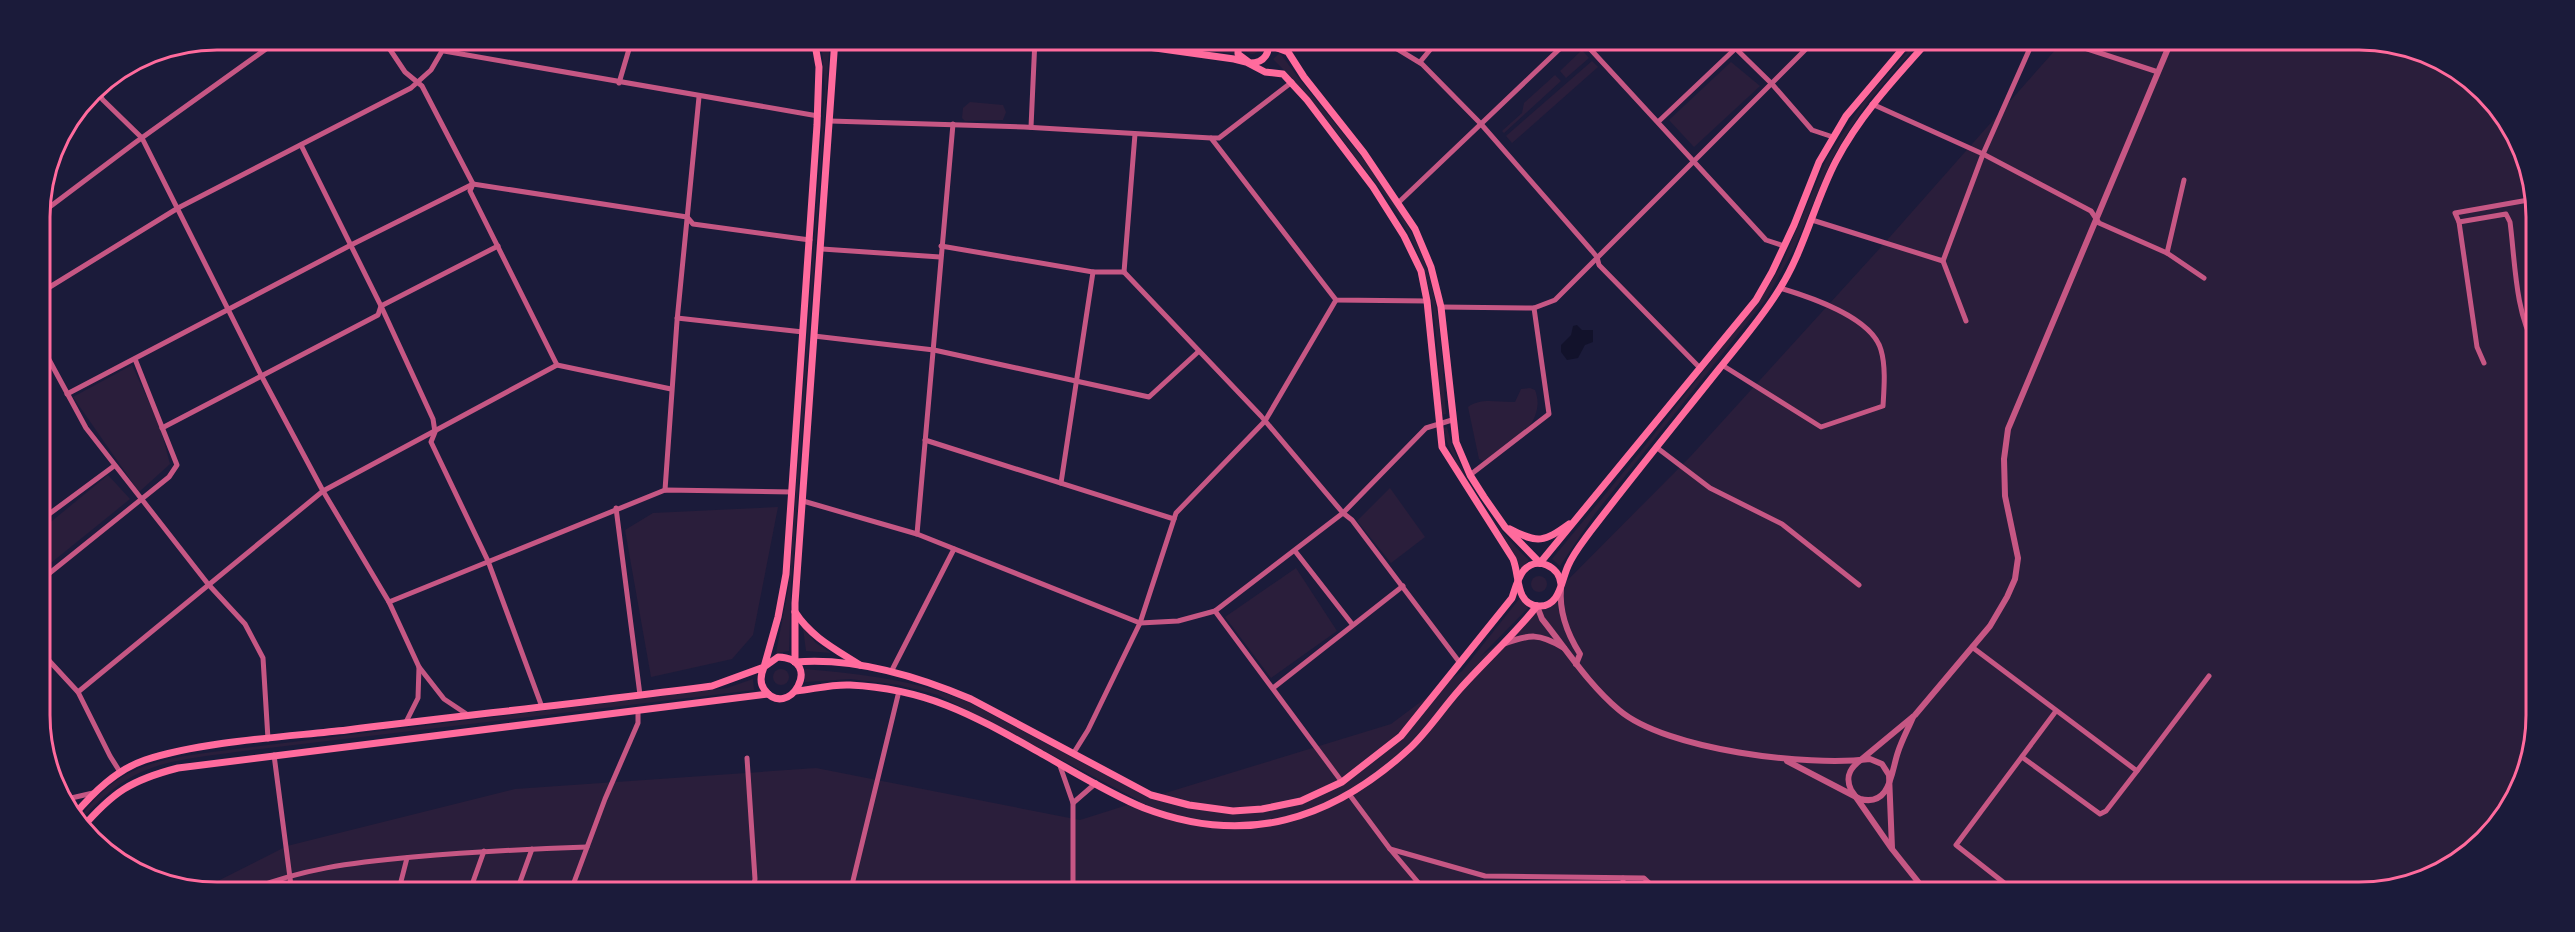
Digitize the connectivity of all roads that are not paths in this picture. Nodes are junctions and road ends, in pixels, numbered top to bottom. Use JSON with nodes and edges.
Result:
{"nodes":[{"id":1,"x":1284,"y":49,"type":"edge"},
{"id":2,"x":1399,"y":49,"type":"edge"},
{"id":3,"x":1430,"y":49,"type":"edge"},
{"id":4,"x":1559,"y":49,"type":"edge"},
{"id":5,"x":1591,"y":49,"type":"edge"},
{"id":6,"x":1735,"y":49,"type":"joint"},
{"id":7,"x":1806,"y":49,"type":"edge"},
{"id":8,"x":1902,"y":49,"type":"edge"},
{"id":9,"x":1921,"y":49,"type":"edge"},
{"id":10,"x":2029,"y":49,"type":"edge"},
{"id":11,"x":2088,"y":49,"type":"edge"},
{"id":12,"x":2168,"y":49,"type":"edge"},
{"id":13,"x":265,"y":50,"type":"edge"},
{"id":14,"x":390,"y":50,"type":"edge"},
{"id":15,"x":629,"y":50,"type":"edge"},
{"id":16,"x":816,"y":50,"type":"edge"},
{"id":17,"x":834,"y":50,"type":"edge"},
{"id":18,"x":1034,"y":50,"type":"edge"},
{"id":19,"x":1177,"y":50,"type":"edge"},
{"id":20,"x":1236,"y":50,"type":"edge"},
{"id":21,"x":1268,"y":50,"type":"edge"},
{"id":22,"x":444,"y":51,"type":"joint"},
{"id":23,"x":1246,"y":62,"type":"junction"},
{"id":24,"x":1420,"y":62,"type":"junction"},
{"id":25,"x":2158,"y":72,"type":"junction"},
{"id":26,"x":418,"y":82,"type":"junction"},
{"id":27,"x":1292,"y":82,"type":"junction"},
{"id":28,"x":619,"y":83,"type":"junction"},
{"id":29,"x":1772,"y":84,"type":"junction"},
{"id":30,"x":101,"y":96,"type":"edge"},
{"id":31,"x":699,"y":96,"type":"junction"},
{"id":32,"x":1872,"y":104,"type":"junction"},
{"id":33,"x":818,"y":116,"type":"junction"},
{"id":34,"x":830,"y":120,"type":"junction"},
{"id":35,"x":1658,"y":122,"type":"junction"},
{"id":36,"x":953,"y":124,"type":"junction"},
{"id":37,"x":1481,"y":124,"type":"junction"},
{"id":38,"x":1030,"y":128,"type":"junction"},
{"id":39,"x":1135,"y":134,"type":"junction"},
{"id":40,"x":1833,"y":137,"type":"junction"},
{"id":41,"x":142,"y":138,"type":"junction"},
{"id":42,"x":1210,"y":138,"type":"junction"},
{"id":43,"x":301,"y":145,"type":"junction"},
{"id":44,"x":1983,"y":154,"type":"junction"},
{"id":45,"x":1694,"y":161,"type":"junction"},
{"id":46,"x":2184,"y":180,"type":"dead end"},
{"id":47,"x":473,"y":184,"type":"junction"},
{"id":48,"x":2525,"y":201,"type":"edge"},
{"id":49,"x":1398,"y":203,"type":"junction"},
{"id":50,"x":50,"y":207,"type":"edge"},
{"id":51,"x":178,"y":208,"type":"junction"},
{"id":52,"x":687,"y":217,"type":"junction"},
{"id":53,"x":2096,"y":219,"type":"junction"},
{"id":54,"x":1812,"y":220,"type":"junction"},
{"id":55,"x":2459,"y":222,"type":"junction"},
{"id":56,"x":810,"y":240,"type":"junction"},
{"id":57,"x":351,"y":245,"type":"junction"},
{"id":58,"x":498,"y":246,"type":"junction"},
{"id":59,"x":941,"y":246,"type":"junction"},
{"id":60,"x":1784,"y":246,"type":"junction"},
{"id":61,"x":822,"y":249,"type":"junction"},
{"id":62,"x":2167,"y":253,"type":"junction"},
{"id":63,"x":940,"y":257,"type":"junction"},
{"id":64,"x":1598,"y":257,"type":"junction"},
{"id":65,"x":1943,"y":261,"type":"junction"},
{"id":66,"x":1093,"y":272,"type":"junction"},
{"id":67,"x":1124,"y":272,"type":"junction"},
{"id":68,"x":2204,"y":278,"type":"dead end"},
{"id":69,"x":50,"y":287,"type":"edge"},
{"id":70,"x":1780,"y":288,"type":"junction"},
{"id":71,"x":1336,"y":300,"type":"junction"},
{"id":72,"x":1427,"y":302,"type":"junction"},
{"id":73,"x":381,"y":306,"type":"junction"},
{"id":74,"x":1441,"y":307,"type":"junction"},
{"id":75,"x":1534,"y":308,"type":"junction"},
{"id":76,"x":229,"y":310,"type":"junction"},
{"id":77,"x":678,"y":318,"type":"junction"},
{"id":78,"x":1966,"y":321,"type":"dead end"},
{"id":79,"x":2526,"y":326,"type":"edge"},
{"id":80,"x":804,"y":332,"type":"junction"},
{"id":81,"x":814,"y":336,"type":"junction"},
{"id":82,"x":934,"y":350,"type":"junction"},
{"id":83,"x":1198,"y":352,"type":"junction"},
{"id":84,"x":135,"y":359,"type":"junction"},
{"id":85,"x":50,"y":361,"type":"edge"},
{"id":86,"x":2484,"y":363,"type":"dead end"},
{"id":87,"x":557,"y":365,"type":"junction"},
{"id":88,"x":1722,"y":365,"type":"junction"},
{"id":89,"x":1700,"y":368,"type":"junction"},
{"id":90,"x":261,"y":375,"type":"junction"},
{"id":91,"x":1076,"y":381,"type":"junction"},
{"id":92,"x":671,"y":388,"type":"junction"},
{"id":93,"x":67,"y":394,"type":"junction"},
{"id":94,"x":1265,"y":420,"type":"junction"},
{"id":95,"x":1452,"y":420,"type":"junction"},
{"id":96,"x":1439,"y":424,"type":"junction"},
{"id":97,"x":162,"y":428,"type":"junction"},
{"id":98,"x":435,"y":432,"type":"junction"},
{"id":99,"x":925,"y":440,"type":"junction"},
{"id":100,"x":1656,"y":447,"type":"junction"},
{"id":101,"x":114,"y":466,"type":"junction"},
{"id":102,"x":1470,"y":475,"type":"junction"},
{"id":103,"x":1061,"y":483,"type":"junction"},
{"id":104,"x":665,"y":490,"type":"junction"},
{"id":105,"x":323,"y":491,"type":"junction"},
{"id":106,"x":792,"y":492,"type":"junction"},
{"id":107,"x":140,"y":499,"type":"junction"},
{"id":108,"x":803,"y":501,"type":"junction"},
{"id":109,"x":616,"y":508,"type":"junction"},
{"id":110,"x":1343,"y":513,"type":"junction"},
{"id":111,"x":49,"y":514,"type":"edge"},
{"id":112,"x":1578,"y":517,"type":"junction"},
{"id":113,"x":1174,"y":519,"type":"junction"},
{"id":114,"x":1505,"y":526,"type":"junction"},
{"id":115,"x":917,"y":534,"type":"junction"},
{"id":116,"x":954,"y":549,"type":"junction"},
{"id":117,"x":1295,"y":551,"type":"junction"},
{"id":118,"x":488,"y":561,"type":"junction"},
{"id":119,"x":1540,"y":564,"type":"junction"},
{"id":120,"x":49,"y":573,"type":"edge"},
{"id":121,"x":1519,"y":581,"type":"junction"},
{"id":122,"x":208,"y":584,"type":"junction"},
{"id":123,"x":1859,"y":585,"type":"dead end"},
{"id":124,"x":1402,"y":586,"type":"junction"},
{"id":125,"x":1561,"y":586,"type":"junction"},
{"id":126,"x":388,"y":602,"type":"junction"},
{"id":127,"x":1537,"y":606,"type":"junction"},
{"id":128,"x":795,"y":612,"type":"junction"},
{"id":129,"x":1215,"y":612,"type":"junction"},
{"id":130,"x":1140,"y":623,"type":"junction"},
{"id":131,"x":1352,"y":624,"type":"junction"},
{"id":132,"x":1503,"y":644,"type":"junction"},
{"id":133,"x":1972,"y":648,"type":"junction"},
{"id":134,"x":1567,"y":650,"type":"junction"},
{"id":135,"x":49,"y":661,"type":"edge"},
{"id":136,"x":795,"y":662,"type":"junction"},
{"id":137,"x":1460,"y":663,"type":"junction"},
{"id":138,"x":1576,"y":664,"type":"junction"},
{"id":139,"x":419,"y":667,"type":"junction"},
{"id":140,"x":764,"y":667,"type":"junction"},
{"id":141,"x":863,"y":667,"type":"junction"},
{"id":142,"x":891,"y":672,"type":"junction"},
{"id":143,"x":2209,"y":676,"type":"dead end"},
{"id":144,"x":1273,"y":688,"type":"junction"},
{"id":145,"x":796,"y":691,"type":"junction"},
{"id":146,"x":899,"y":691,"type":"junction"},
{"id":147,"x":78,"y":692,"type":"junction"},
{"id":148,"x":768,"y":694,"type":"junction"},
{"id":149,"x":640,"y":695,"type":"junction"},
{"id":150,"x":542,"y":707,"type":"junction"},
{"id":151,"x":638,"y":711,"type":"junction"},
{"id":152,"x":2056,"y":711,"type":"junction"},
{"id":153,"x":468,"y":715,"type":"junction"},
{"id":154,"x":1915,"y":715,"type":"junction"},
{"id":155,"x":406,"y":723,"type":"junction"},
{"id":156,"x":268,"y":739,"type":"junction"},
{"id":157,"x":1073,"y":754,"type":"junction"},
{"id":158,"x":274,"y":755,"type":"junction"},
{"id":159,"x":747,"y":758,"type":"dead end"},
{"id":160,"x":2022,"y":758,"type":"junction"},
{"id":161,"x":1783,"y":760,"type":"junction"},
{"id":162,"x":1863,"y":760,"type":"junction"},
{"id":163,"x":1059,"y":763,"type":"junction"},
{"id":164,"x":2137,"y":771,"type":"junction"},
{"id":165,"x":120,"y":772,"type":"junction"},
{"id":166,"x":1342,"y":782,"type":"junction"},
{"id":167,"x":1889,"y":782,"type":"junction"},
{"id":168,"x":1096,"y":783,"type":"junction"},
{"id":169,"x":93,"y":793,"type":"junction"},
{"id":170,"x":1349,"y":794,"type":"junction"},
{"id":171,"x":1855,"y":795,"type":"junction"},
{"id":172,"x":72,"y":798,"type":"edge"},
{"id":173,"x":1073,"y":803,"type":"junction"},
{"id":174,"x":79,"y":809,"type":"edge"},
{"id":175,"x":88,"y":822,"type":"edge"},
{"id":176,"x":587,"y":847,"type":"junction"},
{"id":177,"x":532,"y":849,"type":"junction"},
{"id":178,"x":1390,"y":849,"type":"junction"},
{"id":179,"x":1892,"y":849,"type":"junction"},
{"id":180,"x":484,"y":851,"type":"junction"},
{"id":181,"x":406,"y":858,"type":"junction"},
{"id":182,"x":290,"y":876,"type":"junction"},
{"id":183,"x":1623,"y":878,"type":"junction"},
{"id":184,"x":575,"y":881,"type":"edge"},
{"id":185,"x":273,"y":882,"type":"edge"},
{"id":186,"x":291,"y":882,"type":"edge"},
{"id":187,"x":401,"y":882,"type":"edge"},
{"id":188,"x":473,"y":882,"type":"edge"},
{"id":189,"x":520,"y":882,"type":"edge"},
{"id":190,"x":754,"y":882,"type":"edge"},
{"id":191,"x":853,"y":882,"type":"edge"},
{"id":192,"x":1073,"y":882,"type":"edge"},
{"id":193,"x":1417,"y":882,"type":"edge"},
{"id":194,"x":1623,"y":882,"type":"edge"},
{"id":195,"x":1648,"y":882,"type":"edge"},
{"id":196,"x":1918,"y":882,"type":"edge"},
{"id":197,"x":2003,"y":882,"type":"edge"}],
"edges":[{"from":1,"to":49,"type":"main road"},
{"from":2,"to":24,"type":"street"},
{"from":3,"to":24,"type":"street"},
{"from":4,"to":37,"type":"street"},
{"from":5,"to":35,"type":"street"},
{"from":6,"to":29,"type":"street"},
{"from":6,"to":35,"type":"street"},
{"from":7,"to":29,"type":"street"},
{"from":8,"to":40,"type":"main road"},
{"from":9,"to":32,"type":"main road"},
{"from":10,"to":44,"type":"street"},
{"from":11,"to":25,"type":"street"},
{"from":12,"to":25,"type":"street"},
{"from":13,"to":41,"type":"street"},
{"from":14,"to":26,"type":"street"},
{"from":15,"to":28,"type":"street"},
{"from":16,"to":33,"type":"main road"},
{"from":17,"to":34,"type":"main road"},
{"from":18,"to":38,"type":"street"},
{"from":19,"to":23,"type":"main road"},
{"from":20,"to":23,"type":"main road"},
{"from":21,"to":23,"type":"main road"},
{"from":22,"to":26,"type":"street"},
{"from":22,"to":28,"type":"street"},
{"from":23,"to":27,"type":"main road"},
{"from":24,"to":37,"type":"street"},
{"from":25,"to":53,"type":"street"},
{"from":26,"to":43,"type":"street"},
{"from":26,"to":47,"type":"street"},
{"from":27,"to":42,"type":"street"},
{"from":27,"to":72,"type":"main road"},
{"from":28,"to":31,"type":"street"},
{"from":29,"to":40,"type":"street"},
{"from":29,"to":45,"type":"street"},
{"from":30,"to":41,"type":"street"},
{"from":31,"to":33,"type":"street"},
{"from":31,"to":52,"type":"street"},
{"from":32,"to":44,"type":"street"},
{"from":32,"to":54,"type":"main road"},
{"from":33,"to":56,"type":"main road"},
{"from":34,"to":36,"type":"street"},
{"from":34,"to":61,"type":"main road"},
{"from":35,"to":45,"type":"street"},
{"from":36,"to":38,"type":"street"},
{"from":36,"to":59,"type":"street"},
{"from":37,"to":49,"type":"street"},
{"from":37,"to":64,"type":"street"},
{"from":38,"to":39,"type":"street"},
{"from":39,"to":42,"type":"street"},
{"from":39,"to":67,"type":"street"},
{"from":40,"to":60,"type":"main road"},
{"from":41,"to":50,"type":"street"},
{"from":41,"to":51,"type":"street"},
{"from":42,"to":71,"type":"street"},
{"from":43,"to":51,"type":"street"},
{"from":43,"to":57,"type":"street"},
{"from":44,"to":53,"type":"street"},
{"from":44,"to":65,"type":"street"},
{"from":45,"to":60,"type":"street"},
{"from":45,"to":64,"type":"street"},
{"from":46,"to":62,"type":"street"},
{"from":47,"to":52,"type":"street"},
{"from":47,"to":57,"type":"street"},
{"from":47,"to":58,"type":"street"},
{"from":48,"to":55,"type":"street"},
{"from":49,"to":74,"type":"main road"},
{"from":51,"to":69,"type":"street"},
{"from":51,"to":76,"type":"street"},
{"from":52,"to":56,"type":"street"},
{"from":52,"to":77,"type":"street"},
{"from":53,"to":62,"type":"street"},
{"from":53,"to":133,"type":"street"},
{"from":54,"to":65,"type":"street"},
{"from":54,"to":70,"type":"main road"},
{"from":55,"to":79,"type":"street"},
{"from":55,"to":86,"type":"street"},
{"from":56,"to":80,"type":"main road"},
{"from":57,"to":73,"type":"street"},
{"from":57,"to":76,"type":"street"},
{"from":58,"to":73,"type":"street"},
{"from":58,"to":87,"type":"street"},
{"from":59,"to":63,"type":"street"},
{"from":59,"to":66,"type":"street"},
{"from":60,"to":89,"type":"main road"},
{"from":61,"to":63,"type":"street"},
{"from":61,"to":81,"type":"main road"},
{"from":62,"to":68,"type":"street"},
{"from":63,"to":82,"type":"street"},
{"from":64,"to":75,"type":"street"},
{"from":64,"to":89,"type":"street"},
{"from":65,"to":78,"type":"street"},
{"from":66,"to":67,"type":"street"},
{"from":66,"to":91,"type":"street"},
{"from":67,"to":83,"type":"street"},
{"from":70,"to":88,"type":"main road"},
{"from":70,"to":88,"type":"street"},
{"from":71,"to":72,"type":"street"},
{"from":71,"to":94,"type":"street"},
{"from":72,"to":96,"type":"main road"},
{"from":73,"to":90,"type":"street"},
{"from":73,"to":98,"type":"street"},
{"from":74,"to":75,"type":"street"},
{"from":74,"to":95,"type":"main road"},
{"from":75,"to":102,"type":"street"},
{"from":76,"to":84,"type":"street"},
{"from":76,"to":90,"type":"street"},
{"from":77,"to":80,"type":"street"},
{"from":77,"to":92,"type":"street"},
{"from":80,"to":106,"type":"main road"},
{"from":81,"to":82,"type":"street"},
{"from":81,"to":108,"type":"main road"},
{"from":82,"to":91,"type":"street"},
{"from":82,"to":99,"type":"street"},
{"from":83,"to":91,"type":"street"},
{"from":83,"to":94,"type":"street"},
{"from":84,"to":93,"type":"street"},
{"from":84,"to":97,"type":"street"},
{"from":85,"to":93,"type":"street"},
{"from":87,"to":92,"type":"street"},
{"from":87,"to":98,"type":"street"},
{"from":88,"to":100,"type":"main road"},
{"from":89,"to":112,"type":"main road"},
{"from":90,"to":97,"type":"street"},
{"from":90,"to":105,"type":"street"},
{"from":91,"to":103,"type":"street"},
{"from":92,"to":104,"type":"street"},
{"from":93,"to":101,"type":"street"},
{"from":94,"to":110,"type":"street"},
{"from":94,"to":113,"type":"street"},
{"from":95,"to":96,"type":"street"},
{"from":95,"to":102,"type":"main road"},
{"from":96,"to":110,"type":"street"},
{"from":96,"to":121,"type":"main road"},
{"from":97,"to":107,"type":"street"},
{"from":98,"to":105,"type":"street"},
{"from":98,"to":118,"type":"street"},
{"from":99,"to":103,"type":"street"},
{"from":99,"to":115,"type":"street"},
{"from":100,"to":123,"type":"street"},
{"from":100,"to":125,"type":"main road"},
{"from":101,"to":107,"type":"street"},
{"from":101,"to":111,"type":"street"},
{"from":102,"to":114,"type":"main road"},
{"from":103,"to":113,"type":"street"},
{"from":104,"to":106,"type":"street"},
{"from":104,"to":109,"type":"street"},
{"from":105,"to":122,"type":"street"},
{"from":105,"to":126,"type":"street"},
{"from":106,"to":140,"type":"main road"},
{"from":107,"to":120,"type":"street"},
{"from":107,"to":122,"type":"street"},
{"from":108,"to":115,"type":"street"},
{"from":108,"to":128,"type":"main road"},
{"from":109,"to":118,"type":"street"},
{"from":109,"to":149,"type":"street"},
{"from":110,"to":117,"type":"street"},
{"from":110,"to":124,"type":"street"},
{"from":112,"to":114,"type":"main road"},
{"from":112,"to":119,"type":"main road"},
{"from":113,"to":130,"type":"street"},
{"from":114,"to":119,"type":"main road"},
{"from":115,"to":116,"type":"street"},
{"from":116,"to":130,"type":"street"},
{"from":116,"to":142,"type":"street"},
{"from":117,"to":129,"type":"street"},
{"from":117,"to":131,"type":"street"},
{"from":118,"to":126,"type":"street"},
{"from":118,"to":150,"type":"street"},
{"from":119,"to":121,"type":"main road"},
{"from":119,"to":125,"type":"main road"},
{"from":121,"to":127,"type":"main road"},
{"from":121,"to":137,"type":"main road"},
{"from":122,"to":147,"type":"street"},
{"from":122,"to":156,"type":"street"},
{"from":124,"to":131,"type":"street"},
{"from":124,"to":137,"type":"street"},
{"from":125,"to":127,"type":"main road"},
{"from":125,"to":138,"type":"street"},
{"from":126,"to":139,"type":"street"},
{"from":127,"to":132,"type":"main road"},
{"from":127,"to":134,"type":"street"},
{"from":128,"to":136,"type":"main road"},
{"from":128,"to":141,"type":"main road"},
{"from":129,"to":130,"type":"street"},
{"from":129,"to":144,"type":"street"},
{"from":130,"to":157,"type":"street"},
{"from":131,"to":144,"type":"street"},
{"from":132,"to":134,"type":"street"},
{"from":132,"to":170,"type":"main road"},
{"from":133,"to":152,"type":"street"},
{"from":133,"to":154,"type":"street"},
{"from":134,"to":138,"type":"street"},
{"from":135,"to":147,"type":"street"},
{"from":136,"to":140,"type":"main road"},
{"from":136,"to":141,"type":"main road"},
{"from":136,"to":145,"type":"main road"},
{"from":137,"to":166,"type":"main road"},
{"from":138,"to":161,"type":"street"},
{"from":139,"to":153,"type":"street"},
{"from":139,"to":155,"type":"street"},
{"from":140,"to":148,"type":"main road"},
{"from":140,"to":149,"type":"main road"},
{"from":141,"to":142,"type":"main road"},
{"from":142,"to":157,"type":"main road"},
{"from":143,"to":164,"type":"street"},
{"from":144,"to":166,"type":"street"},
{"from":145,"to":146,"type":"main road"},
{"from":145,"to":148,"type":"main road"},
{"from":146,"to":163,"type":"main road"},
{"from":146,"to":191,"type":"street"},
{"from":147,"to":165,"type":"street"},
{"from":148,"to":151,"type":"main road"},
{"from":149,"to":150,"type":"main road"},
{"from":150,"to":153,"type":"main road"},
{"from":151,"to":158,"type":"main road"},
{"from":151,"to":176,"type":"street"},
{"from":152,"to":160,"type":"street"},
{"from":152,"to":164,"type":"street"},
{"from":153,"to":155,"type":"main road"},
{"from":154,"to":162,"type":"street"},
{"from":154,"to":167,"type":"street"},
{"from":155,"to":156,"type":"main road"},
{"from":156,"to":165,"type":"main road"},
{"from":157,"to":166,"type":"main road"},
{"from":158,"to":175,"type":"main road"},
{"from":158,"to":182,"type":"street"},
{"from":159,"to":190,"type":"street"},
{"from":160,"to":164,"type":"street"},
{"from":160,"to":197,"type":"street"},
{"from":161,"to":162,"type":"street"},
{"from":161,"to":171,"type":"street"},
{"from":162,"to":167,"type":"street"},
{"from":162,"to":171,"type":"street"},
{"from":163,"to":168,"type":"main road"},
{"from":163,"to":173,"type":"street"},
{"from":165,"to":169,"type":"main road"},
{"from":167,"to":171,"type":"street"},
{"from":167,"to":179,"type":"street"},
{"from":168,"to":170,"type":"main road"},
{"from":168,"to":173,"type":"street"},
{"from":169,"to":172,"type":"street"},
{"from":169,"to":174,"type":"main road"},
{"from":170,"to":178,"type":"street"},
{"from":171,"to":179,"type":"street"},
{"from":173,"to":192,"type":"street"},
{"from":176,"to":177,"type":"street"},
{"from":176,"to":184,"type":"street"},
{"from":177,"to":180,"type":"street"},
{"from":177,"to":189,"type":"street"},
{"from":178,"to":183,"type":"street"},
{"from":178,"to":193,"type":"street"},
{"from":179,"to":196,"type":"street"},
{"from":180,"to":181,"type":"street"},
{"from":180,"to":188,"type":"street"},
{"from":181,"to":182,"type":"street"},
{"from":181,"to":187,"type":"street"},
{"from":182,"to":185,"type":"street"},
{"from":182,"to":186,"type":"street"},
{"from":183,"to":194,"type":"street"},
{"from":183,"to":195,"type":"street"}]}
